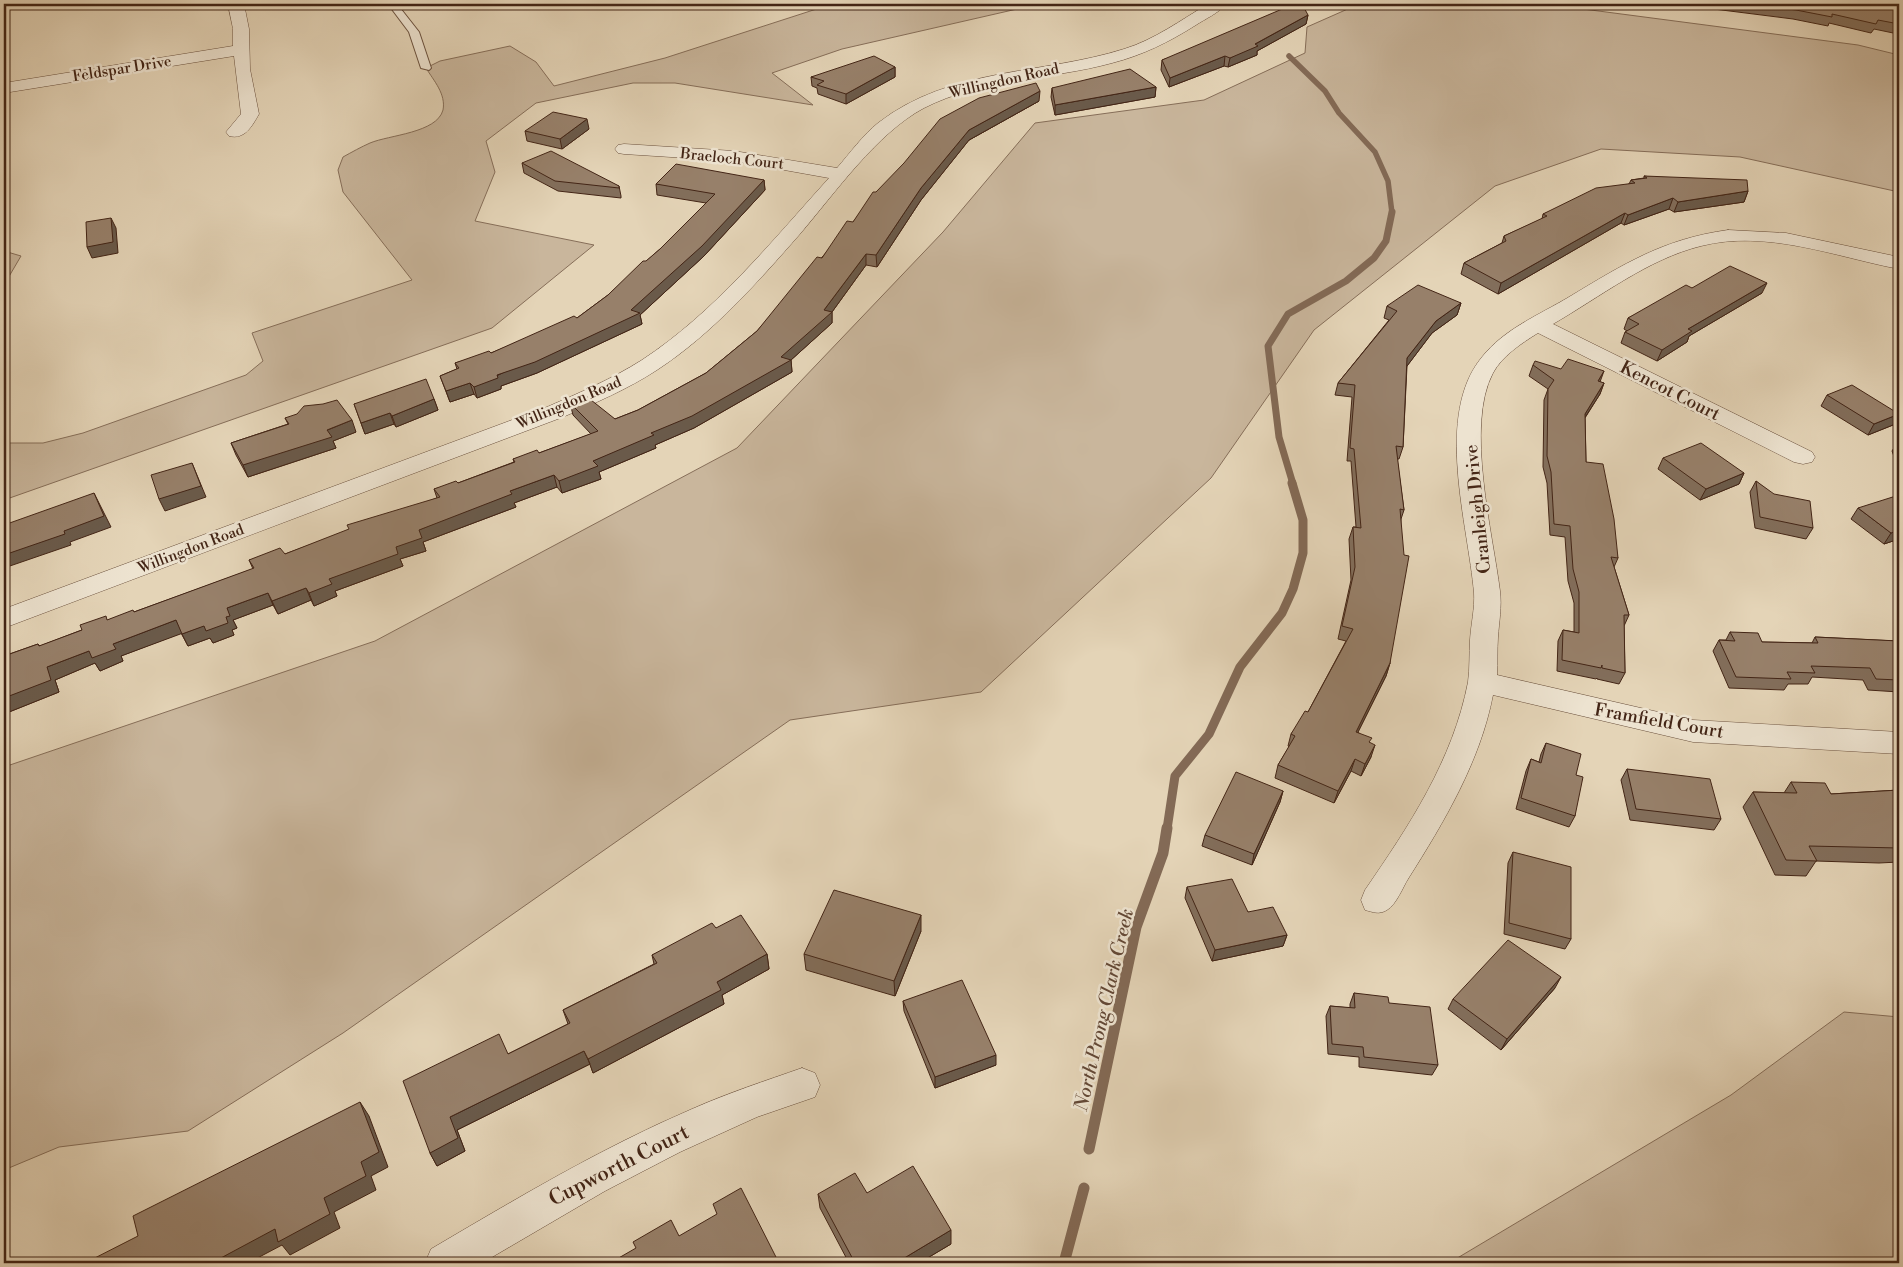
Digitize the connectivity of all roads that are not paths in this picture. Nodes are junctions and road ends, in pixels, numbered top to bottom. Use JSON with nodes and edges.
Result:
{"nodes":[{"id":1,"x":236,"y":4,"type":"edge"},
{"id":2,"x":393,"y":4,"type":"edge"},
{"id":3,"x":1218,"y":4,"type":"edge"},
{"id":4,"x":241,"y":50,"type":"junction"},
{"id":5,"x":426,"y":68,"type":"dead end"},
{"id":6,"x":4,"y":88,"type":"edge"},
{"id":7,"x":235,"y":132,"type":"dead end"},
{"id":8,"x":624,"y":149,"type":"dead end"},
{"id":9,"x":840,"y":174,"type":"junction"},
{"id":10,"x":1899,"y":263,"type":"edge"},
{"id":11,"x":1537,"y":324,"type":"junction"},
{"id":12,"x":1803,"y":457,"type":"dead end"},
{"id":13,"x":4,"y":619,"type":"edge"},
{"id":14,"x":1482,"y":682,"type":"junction"},
{"id":15,"x":1899,"y":742,"type":"edge"},
{"id":16,"x":1376,"y":900,"type":"dead end"},
{"id":17,"x":802,"y":1085,"type":"dead end"},
{"id":18,"x":445,"y":1263,"type":"edge"}],
"edges":[{"from":1,"to":4,"type":"street"},
{"from":2,"to":5,"type":"lane"},
{"from":3,"to":9,"type":"street","name":"Willingdon Road"},
{"from":4,"to":6,"type":"street","name":"Feldspar Drive"},
{"from":4,"to":7,"type":"street"},
{"from":8,"to":9,"type":"street","name":"Braeloch Court"},
{"from":9,"to":13,"type":"street","name":"Willingdon Road"},
{"from":10,"to":11,"type":"street","name":"Cranleigh Drive"},
{"from":11,"to":12,"type":"street","name":"Kencot Court"},
{"from":11,"to":14,"type":"street","name":"Cranleigh Drive"},
{"from":14,"to":15,"type":"street","name":"Framfield Court"},
{"from":14,"to":16,"type":"street","name":"Cranleigh Drive"},
{"from":17,"to":18,"type":"street","name":"Cupworth Court"}]}
